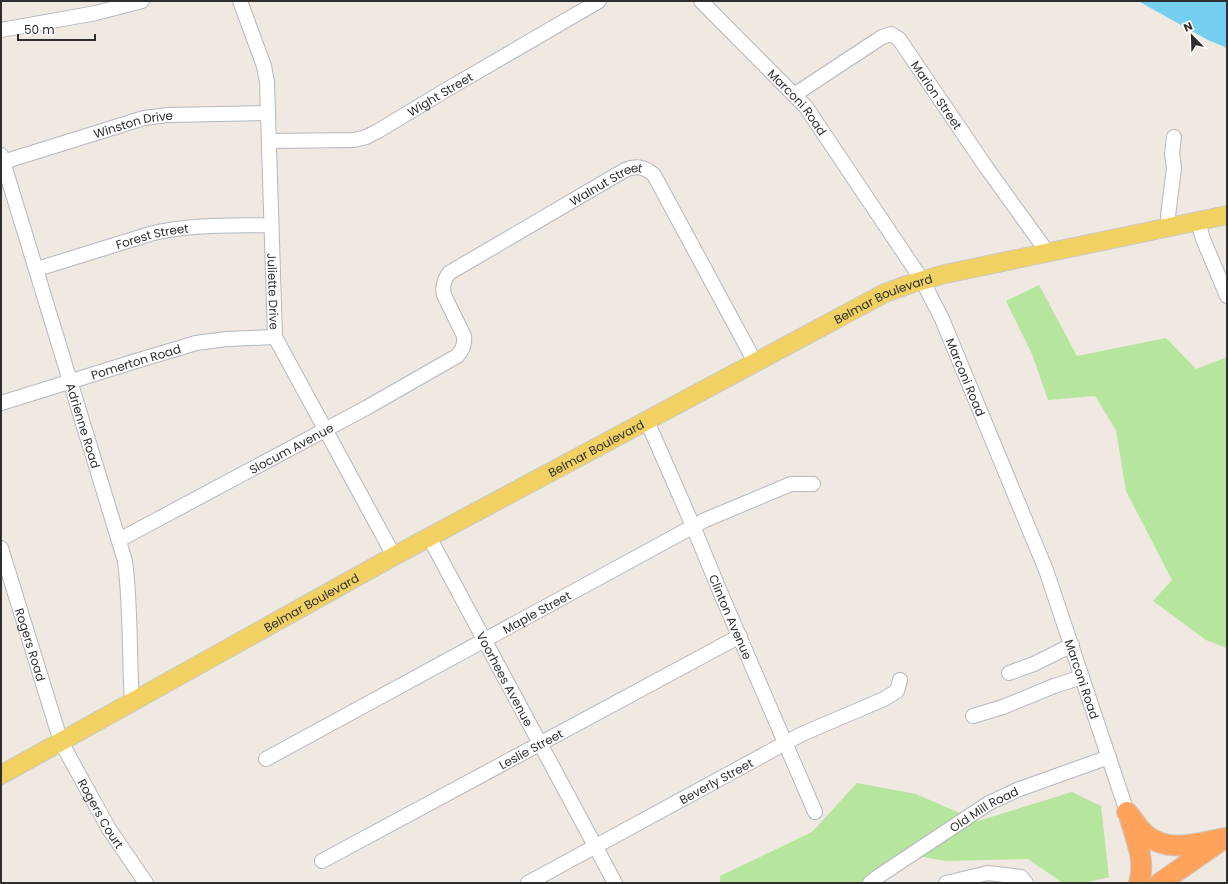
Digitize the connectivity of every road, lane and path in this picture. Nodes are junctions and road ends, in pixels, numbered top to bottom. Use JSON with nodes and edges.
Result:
{"nodes":[{"id":1,"x":142,"y":1,"type":"edge"},
{"id":2,"x":240,"y":1,"type":"edge"},
{"id":3,"x":599,"y":1,"type":"edge"},
{"id":4,"x":702,"y":1,"type":"edge"},
{"id":5,"x":1,"y":30,"type":"edge"},
{"id":6,"x":794,"y":95,"type":"junction"},
{"id":7,"x":268,"y":113,"type":"junction"},
{"id":8,"x":1174,"y":137,"type":"dead end"},
{"id":9,"x":269,"y":141,"type":"junction"},
{"id":10,"x":2,"y":159,"type":"edge"},
{"id":11,"x":1227,"y":216,"type":"edge"},
{"id":12,"x":1198,"y":222,"type":"junction"},
{"id":13,"x":271,"y":226,"type":"junction"},
{"id":14,"x":1170,"y":227,"type":"junction"},
{"id":15,"x":1048,"y":253,"type":"junction"},
{"id":16,"x":37,"y":269,"type":"junction"},
{"id":17,"x":922,"y":280,"type":"junction"},
{"id":18,"x":1227,"y":296,"type":"edge"},
{"id":19,"x":275,"y":337,"type":"junction"},
{"id":20,"x":461,"y":353,"type":"joint"},
{"id":21,"x":755,"y":362,"type":"junction"},
{"id":22,"x":71,"y":382,"type":"junction"},
{"id":23,"x":1,"y":403,"type":"edge"},
{"id":24,"x":647,"y":421,"type":"junction"},
{"id":25,"x":325,"y":429,"type":"junction"},
{"id":26,"x":813,"y":484,"type":"dead end"},
{"id":27,"x":693,"y":526,"type":"junction"},
{"id":28,"x":429,"y":537,"type":"junction"},
{"id":29,"x":119,"y":540,"type":"junction"},
{"id":30,"x":1,"y":548,"type":"edge"},
{"id":31,"x":394,"y":556,"type":"junction"},
{"id":32,"x":740,"y":636,"type":"junction"},
{"id":33,"x":484,"y":639,"type":"junction"},
{"id":34,"x":1072,"y":645,"type":"junction"},
{"id":35,"x":1009,"y":673,"type":"dead end"},
{"id":36,"x":1082,"y":677,"type":"junction"},
{"id":37,"x":900,"y":680,"type":"dead end"},
{"id":38,"x":132,"y":702,"type":"junction"},
{"id":39,"x":973,"y":716,"type":"dead end"},
{"id":40,"x":61,"y":742,"type":"junction"},
{"id":41,"x":786,"y":743,"type":"junction"},
{"id":42,"x":540,"y":744,"type":"junction"},
{"id":43,"x":1109,"y":757,"type":"junction"},
{"id":44,"x":266,"y":759,"type":"dead end"},
{"id":45,"x":1,"y":775,"type":"edge"},
{"id":46,"x":816,"y":812,"type":"dead end"},
{"id":47,"x":1128,"y":812,"type":"junction"},
{"id":48,"x":1226,"y":838,"type":"edge"},
{"id":49,"x":596,"y":847,"type":"junction"},
{"id":50,"x":322,"y":861,"type":"dead end"},
{"id":51,"x":146,"y":883,"type":"edge"},
{"id":52,"x":528,"y":883,"type":"edge"},
{"id":53,"x":615,"y":883,"type":"edge"},
{"id":54,"x":870,"y":883,"type":"edge"},
{"id":55,"x":946,"y":883,"type":"edge"},
{"id":56,"x":1026,"y":883,"type":"edge"},
{"id":57,"x":1139,"y":883,"type":"edge"},
{"id":58,"x":1160,"y":883,"type":"edge"}],
"edges":[{"from":1,"to":5,"type":"street"},
{"from":2,"to":7,"type":"street","name":"Juliette Drive"},
{"from":3,"to":9,"type":"street","name":"Wight Street"},
{"from":4,"to":6,"type":"street","name":"Marconi Road"},
{"from":6,"to":15,"type":"street","name":"Marion Street"},
{"from":6,"to":17,"type":"street","name":"Marconi Road"},
{"from":7,"to":9,"type":"street","name":"Juliette Drive"},
{"from":7,"to":10,"type":"street","name":"Winston Drive"},
{"from":8,"to":14,"type":"street"},
{"from":9,"to":13,"type":"street","name":"Juliette Drive"},
{"from":10,"to":16,"type":"street","name":"Adrienne Road"},
{"from":11,"to":12,"type":"main road","name":"Belmar Boulevard"},
{"from":12,"to":14,"type":"main road","name":"Belmar Boulevard"},
{"from":12,"to":18,"type":"street"},
{"from":13,"to":16,"type":"street","name":"Forest Street"},
{"from":13,"to":19,"type":"street","name":"Juliette Drive"},
{"from":14,"to":15,"type":"main road","name":"Belmar Boulevard"},
{"from":15,"to":17,"type":"main road","name":"Belmar Boulevard"},
{"from":16,"to":22,"type":"street","name":"Adrienne Road"},
{"from":17,"to":21,"type":"main road","name":"Belmar Boulevard"},
{"from":17,"to":34,"type":"street","name":"Marconi Road"},
{"from":19,"to":22,"type":"street","name":"Pomerton Road"},
{"from":19,"to":25,"type":"street","name":"Juliette Drive"},
{"from":20,"to":21,"type":"street","name":"Walnut Street"},
{"from":20,"to":25,"type":"street","name":"Slocum Avenue"},
{"from":21,"to":24,"type":"main road","name":"Belmar Boulevard"},
{"from":22,"to":23,"type":"street","name":"Pomerton Road"},
{"from":22,"to":29,"type":"street","name":"Adrienne Road"},
{"from":24,"to":27,"type":"street","name":"Clinton Avenue"},
{"from":24,"to":28,"type":"main road","name":"Belmar Boulevard"},
{"from":25,"to":29,"type":"street","name":"Slocum Avenue"},
{"from":25,"to":31,"type":"street","name":"Juliette Drive"},
{"from":26,"to":27,"type":"street","name":"Maple Street"},
{"from":27,"to":32,"type":"street","name":"Clinton Avenue"},
{"from":27,"to":33,"type":"street","name":"Maple Street"},
{"from":28,"to":31,"type":"main road","name":"Belmar Boulevard"},
{"from":28,"to":33,"type":"street","name":"Voorhees Avenue"},
{"from":29,"to":38,"type":"street","name":"Adrienne Road"},
{"from":30,"to":40,"type":"street","name":"Rogers Road"},
{"from":31,"to":38,"type":"main road","name":"Belmar Boulevard"},
{"from":32,"to":41,"type":"street","name":"Clinton Avenue"},
{"from":32,"to":42,"type":"street","name":"Leslie Street"},
{"from":33,"to":42,"type":"street","name":"Voorhees Avenue"},
{"from":33,"to":44,"type":"street","name":"Maple Street"},
{"from":34,"to":35,"type":"street"},
{"from":34,"to":36,"type":"street","name":"Marconi Road"},
{"from":36,"to":39,"type":"street"},
{"from":36,"to":43,"type":"street","name":"Marconi Road"},
{"from":37,"to":41,"type":"street","name":"Beverly Street"},
{"from":38,"to":40,"type":"main road","name":"Belmar Boulevard"},
{"from":40,"to":45,"type":"main road","name":"Belmar Boulevard"},
{"from":40,"to":51,"type":"street","name":"Rogers Court"},
{"from":41,"to":46,"type":"street","name":"Clinton Avenue"},
{"from":41,"to":49,"type":"street","name":"Beverly Street"},
{"from":42,"to":49,"type":"street","name":"Voorhees Avenue"},
{"from":42,"to":50,"type":"street","name":"Leslie Street"},
{"from":43,"to":47,"type":"street","name":"Marconi Road"},
{"from":43,"to":54,"type":"street","name":"Old Mill Road"},
{"from":47,"to":48,"type":"highway"},
{"from":47,"to":57,"type":"highway"},
{"from":48,"to":58,"type":"highway"},
{"from":49,"to":52,"type":"street","name":"Beverly Street"},
{"from":49,"to":53,"type":"street","name":"Voorhees Avenue"},
{"from":55,"to":56,"type":"street"}]}
